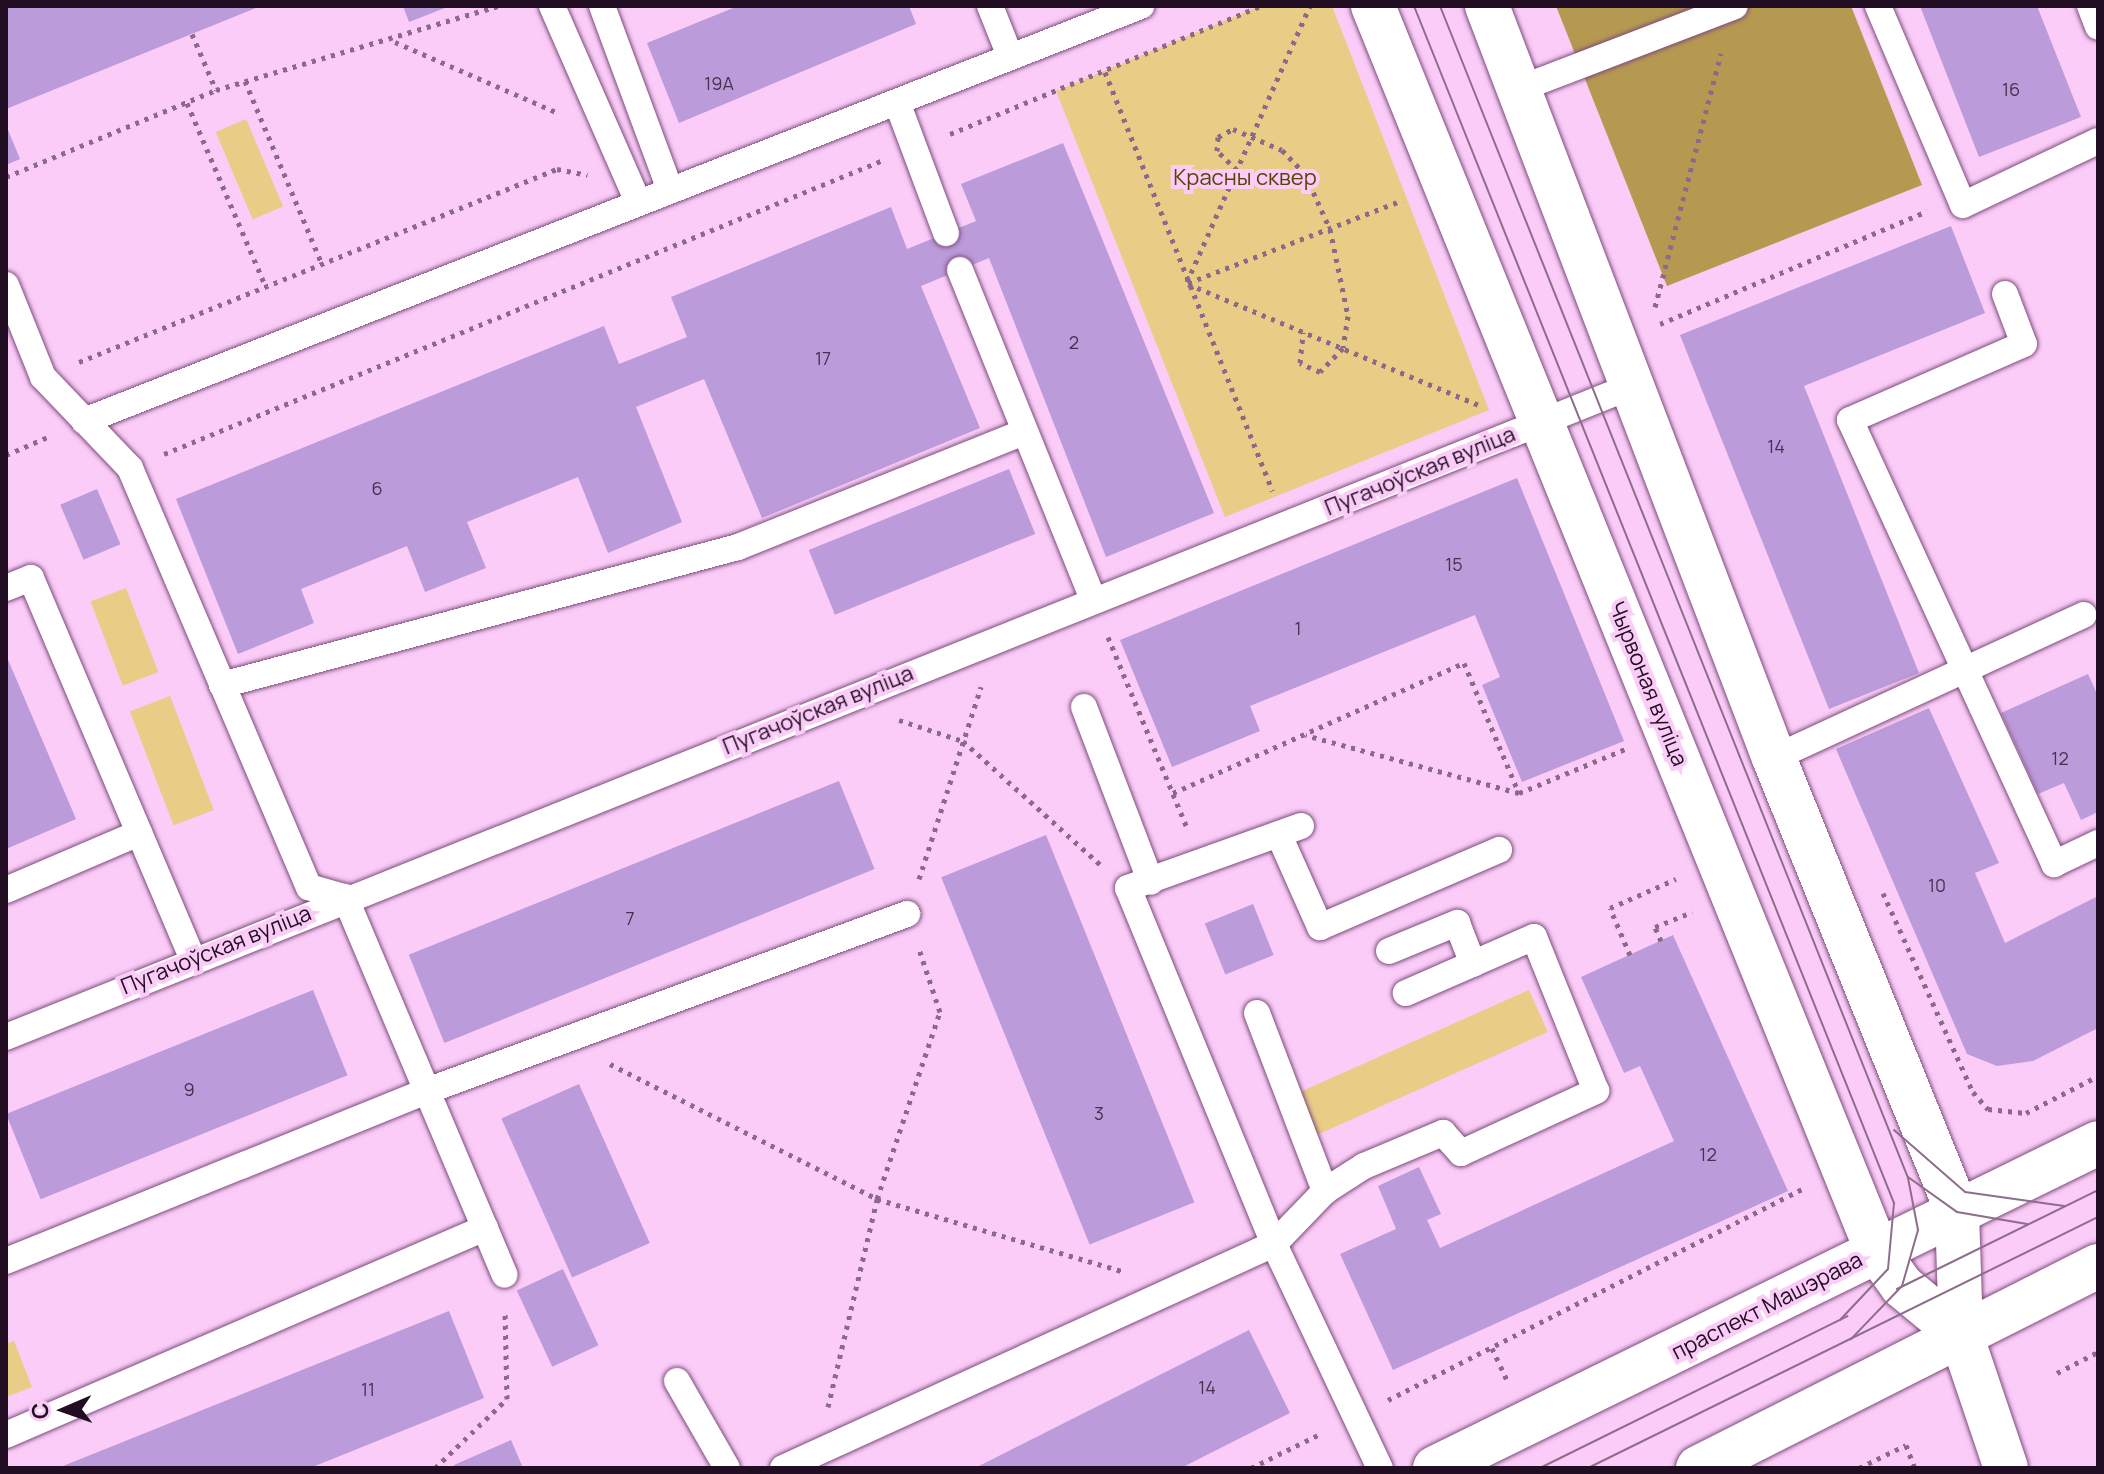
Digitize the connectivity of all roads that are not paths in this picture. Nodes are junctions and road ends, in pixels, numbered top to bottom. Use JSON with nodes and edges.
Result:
{"nodes":[{"id":1,"x":552,"y":6,"type":"edge"},
{"id":2,"x":602,"y":6,"type":"edge"},
{"id":3,"x":990,"y":6,"type":"edge"},
{"id":4,"x":1141,"y":6,"type":"edge"},
{"id":5,"x":1373,"y":6,"type":"edge"},
{"id":6,"x":1487,"y":6,"type":"edge"},
{"id":7,"x":1734,"y":6,"type":"edge"},
{"id":8,"x":1878,"y":6,"type":"edge"},
{"id":9,"x":2090,"y":6,"type":"edge"},
{"id":10,"x":2098,"y":27,"type":"edge"},
{"id":11,"x":1010,"y":56,"type":"junction"},
{"id":12,"x":1519,"y":89,"type":"junction"},
{"id":13,"x":897,"y":102,"type":"junction"},
{"id":14,"x":2098,"y":141,"type":"edge"},
{"id":15,"x":634,"y":190,"type":"junction"},
{"id":16,"x":670,"y":190,"type":"junction"},
{"id":17,"x":946,"y":233,"type":"dead end"},
{"id":18,"x":960,"y":270,"type":"dead end"},
{"id":19,"x":6,"y":285,"type":"edge"},
{"id":20,"x":2005,"y":294,"type":"dead end"},
{"id":21,"x":1632,"y":386,"type":"junction"},
{"id":22,"x":84,"y":421,"type":"junction"},
{"id":23,"x":1543,"y":422,"type":"junction"},
{"id":24,"x":1024,"y":432,"type":"junction"},
{"id":25,"x":6,"y":588,"type":"edge"},
{"id":26,"x":1098,"y":611,"type":"junction"},
{"id":27,"x":2084,"y":615,"type":"dead end"},
{"id":28,"x":1962,"y":672,"type":"junction"},
{"id":29,"x":222,"y":685,"type":"junction"},
{"id":30,"x":1084,"y":707,"type":"dead end"},
{"id":31,"x":1774,"y":758,"type":"junction"},
{"id":32,"x":139,"y":833,"type":"junction"},
{"id":33,"x":2098,"y":843,"type":"edge"},
{"id":34,"x":1499,"y":850,"type":"dead end"},
{"id":35,"x":1140,"y":885,"type":"junction"},
{"id":36,"x":6,"y":890,"type":"edge"},
{"id":37,"x":345,"y":897,"type":"junction"},
{"id":38,"x":907,"y":914,"type":"road end"},
{"id":39,"x":1389,"y":951,"type":"dead end"},
{"id":40,"x":192,"y":958,"type":"junction"},
{"id":41,"x":1473,"y":964,"type":"junction"},
{"id":42,"x":1406,"y":993,"type":"dead end"},
{"id":43,"x":1257,"y":1013,"type":"dead end"},
{"id":44,"x":6,"y":1037,"type":"edge"},
{"id":45,"x":424,"y":1092,"type":"junction"},
{"id":46,"x":2098,"y":1143,"type":"edge"},
{"id":47,"x":1325,"y":1191,"type":"junction"},
{"id":48,"x":1957,"y":1212,"type":"junction"},
{"id":49,"x":485,"y":1228,"type":"junction"},
{"id":50,"x":1274,"y":1244,"type":"junction"},
{"id":51,"x":1877,"y":1251,"type":"junction"},
{"id":52,"x":6,"y":1261,"type":"edge"},
{"id":53,"x":2098,"y":1266,"type":"edge"},
{"id":54,"x":505,"y":1275,"type":"road end"},
{"id":55,"x":1961,"y":1335,"type":"junction"},
{"id":56,"x":677,"y":1381,"type":"dead end"},
{"id":57,"x":6,"y":1435,"type":"edge"},
{"id":58,"x":727,"y":1468,"type":"edge"},
{"id":59,"x":783,"y":1468,"type":"edge"},
{"id":60,"x":1380,"y":1468,"type":"edge"},
{"id":61,"x":1435,"y":1468,"type":"edge"},
{"id":62,"x":1698,"y":1468,"type":"edge"},
{"id":63,"x":2006,"y":1468,"type":"edge"}],
"edges":[{"from":1,"to":15,"type":"lane"},
{"from":2,"to":16,"type":"lane"},
{"from":3,"to":11,"type":"lane"},
{"from":4,"to":11,"type":"lane"},
{"from":5,"to":23,"type":"main road","name":"Чырвоная вуліца"},
{"from":6,"to":12,"type":"main road"},
{"from":7,"to":12,"type":"lane"},
{"from":8,"to":14,"type":"lane"},
{"from":9,"to":10,"type":"lane"},
{"from":11,"to":13,"type":"lane"},
{"from":12,"to":21,"type":"main road"},
{"from":13,"to":16,"type":"lane"},
{"from":13,"to":17,"type":"lane"},
{"from":15,"to":16,"type":"lane"},
{"from":15,"to":22,"type":"lane"},
{"from":18,"to":24,"type":"lane"},
{"from":19,"to":22,"type":"lane"},
{"from":20,"to":28,"type":"lane"},
{"from":21,"to":23,"type":"lane","name":"Пугачоўская вуліца"},
{"from":21,"to":31,"type":"main road"},
{"from":22,"to":29,"type":"lane"},
{"from":23,"to":26,"type":"lane","name":"Пугачоўская вуліца"},
{"from":23,"to":51,"type":"main road","name":"Чырвоная вуліца"},
{"from":24,"to":26,"type":"lane"},
{"from":24,"to":29,"type":"lane"},
{"from":25,"to":32,"type":"lane"},
{"from":26,"to":37,"type":"lane","name":"Пугачоўская вуліца"},
{"from":27,"to":28,"type":"lane"},
{"from":28,"to":31,"type":"lane"},
{"from":28,"to":33,"type":"lane"},
{"from":29,"to":37,"type":"lane"},
{"from":30,"to":35,"type":"lane"},
{"from":31,"to":48,"type":"main road"},
{"from":32,"to":36,"type":"lane"},
{"from":32,"to":40,"type":"lane"},
{"from":34,"to":35,"type":"lane"},
{"from":35,"to":50,"type":"lane"},
{"from":37,"to":40,"type":"lane","name":"Пугачоўская вуліца"},
{"from":37,"to":45,"type":"lane"},
{"from":38,"to":45,"type":"lane"},
{"from":39,"to":41,"type":"lane"},
{"from":40,"to":44,"type":"lane","name":"Пугачоўская вуліца"},
{"from":41,"to":42,"type":"lane"},
{"from":41,"to":47,"type":"lane"},
{"from":43,"to":47,"type":"lane"},
{"from":45,"to":49,"type":"lane"},
{"from":45,"to":52,"type":"lane"},
{"from":46,"to":48,"type":"main road","name":"праспект Машэрава"},
{"from":47,"to":50,"type":"lane"},
{"from":48,"to":51,"type":"main road","name":"праспект Машэрава"},
{"from":48,"to":55,"type":"main road"},
{"from":49,"to":54,"type":"lane"},
{"from":49,"to":57,"type":"lane"},
{"from":50,"to":59,"type":"lane"},
{"from":50,"to":60,"type":"lane"},
{"from":51,"to":55,"type":"main road","name":"Чырвоная вуліца"},
{"from":51,"to":61,"type":"main road","name":"праспект Машэрава"},
{"from":53,"to":55,"type":"main road"},
{"from":55,"to":62,"type":"main road"},
{"from":55,"to":63,"type":"main road"},
{"from":56,"to":58,"type":"lane"}]}
